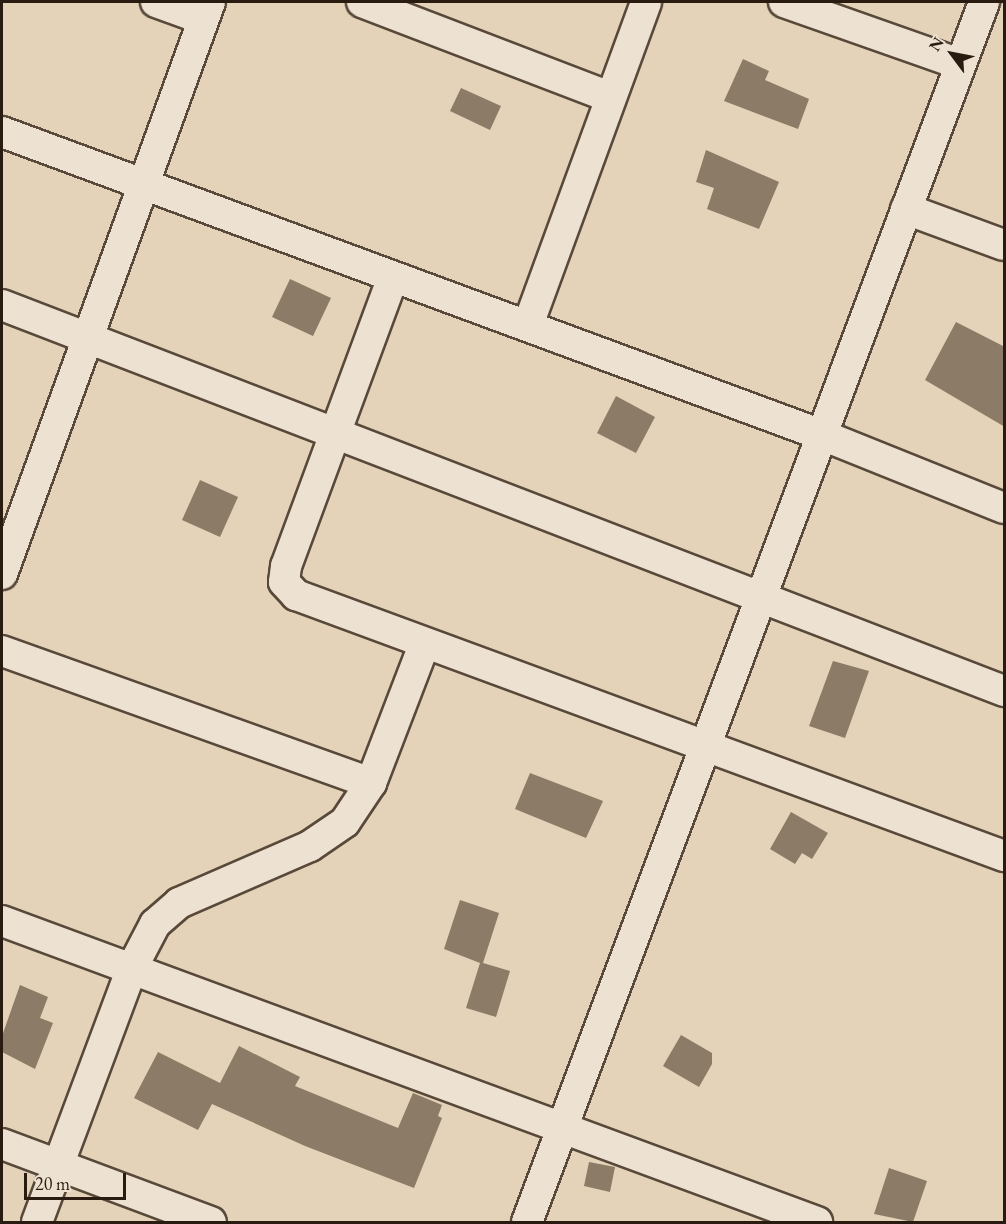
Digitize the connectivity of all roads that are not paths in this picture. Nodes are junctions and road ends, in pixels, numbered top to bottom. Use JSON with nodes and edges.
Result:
{"nodes":[{"id":1,"x":156,"y":2,"type":"edge"},
{"id":2,"x":362,"y":2,"type":"edge"},
{"id":3,"x":646,"y":2,"type":"edge"},
{"id":4,"x":784,"y":2,"type":"edge"},
{"id":5,"x":984,"y":2,"type":"edge"},
{"id":6,"x":206,"y":10,"type":"edge"},
{"id":7,"x":960,"y":64,"type":"junction"},
{"id":8,"x":609,"y":97,"type":"junction"},
{"id":9,"x":2,"y":132,"type":"edge"},
{"id":10,"x":142,"y":184,"type":"junction"},
{"id":11,"x":906,"y":209,"type":"junction"},
{"id":12,"x":1005,"y":244,"type":"edge"},
{"id":13,"x":393,"y":277,"type":"junction"},
{"id":14,"x":2,"y":305,"type":"edge"},
{"id":15,"x":528,"y":325,"type":"junction"},
{"id":16,"x":88,"y":339,"type":"junction"},
{"id":17,"x":335,"y":434,"type":"junction"},
{"id":18,"x":822,"y":435,"type":"junction"},
{"id":19,"x":1005,"y":508,"type":"edge"},
{"id":20,"x":5,"y":555,"type":"edge"},
{"id":21,"x":761,"y":597,"type":"junction"},
{"id":22,"x":424,"y":645,"type":"junction"},
{"id":23,"x":2,"y":651,"type":"edge"},
{"id":24,"x":1005,"y":691,"type":"edge"},
{"id":25,"x":705,"y":748,"type":"junction"},
{"id":26,"x":370,"y":783,"type":"junction"},
{"id":27,"x":1005,"y":856,"type":"edge"},
{"id":28,"x":2,"y":921,"type":"edge"},
{"id":29,"x":132,"y":968,"type":"junction"},
{"id":30,"x":563,"y":1128,"type":"junction"},
{"id":31,"x":2,"y":1143,"type":"edge"},
{"id":32,"x":58,"y":1165,"type":"junction"},
{"id":33,"x":37,"y":1222,"type":"edge"},
{"id":34,"x":211,"y":1222,"type":"edge"},
{"id":35,"x":527,"y":1222,"type":"edge"},
{"id":36,"x":817,"y":1222,"type":"edge"}],
"edges":[{"from":1,"to":6,"type":"street"},
{"from":2,"to":8,"type":"street"},
{"from":3,"to":8,"type":"street"},
{"from":4,"to":7,"type":"street"},
{"from":5,"to":7,"type":"street"},
{"from":6,"to":10,"type":"street"},
{"from":7,"to":11,"type":"street"},
{"from":8,"to":15,"type":"street"},
{"from":9,"to":10,"type":"street"},
{"from":10,"to":13,"type":"street"},
{"from":10,"to":16,"type":"street"},
{"from":11,"to":12,"type":"street"},
{"from":11,"to":18,"type":"street"},
{"from":13,"to":15,"type":"street"},
{"from":13,"to":17,"type":"street"},
{"from":14,"to":16,"type":"street"},
{"from":15,"to":18,"type":"street"},
{"from":16,"to":17,"type":"street"},
{"from":16,"to":20,"type":"street"},
{"from":17,"to":21,"type":"street"},
{"from":17,"to":22,"type":"street"},
{"from":18,"to":19,"type":"street"},
{"from":18,"to":21,"type":"street"},
{"from":21,"to":24,"type":"street"},
{"from":21,"to":25,"type":"street"},
{"from":22,"to":25,"type":"street"},
{"from":22,"to":26,"type":"street"},
{"from":23,"to":26,"type":"street"},
{"from":25,"to":27,"type":"street"},
{"from":25,"to":30,"type":"street"},
{"from":26,"to":29,"type":"street"},
{"from":28,"to":29,"type":"street"},
{"from":29,"to":30,"type":"street"},
{"from":29,"to":32,"type":"street"},
{"from":30,"to":35,"type":"street"},
{"from":30,"to":36,"type":"street"},
{"from":31,"to":32,"type":"street"},
{"from":32,"to":33,"type":"street"},
{"from":32,"to":34,"type":"street"}]}
